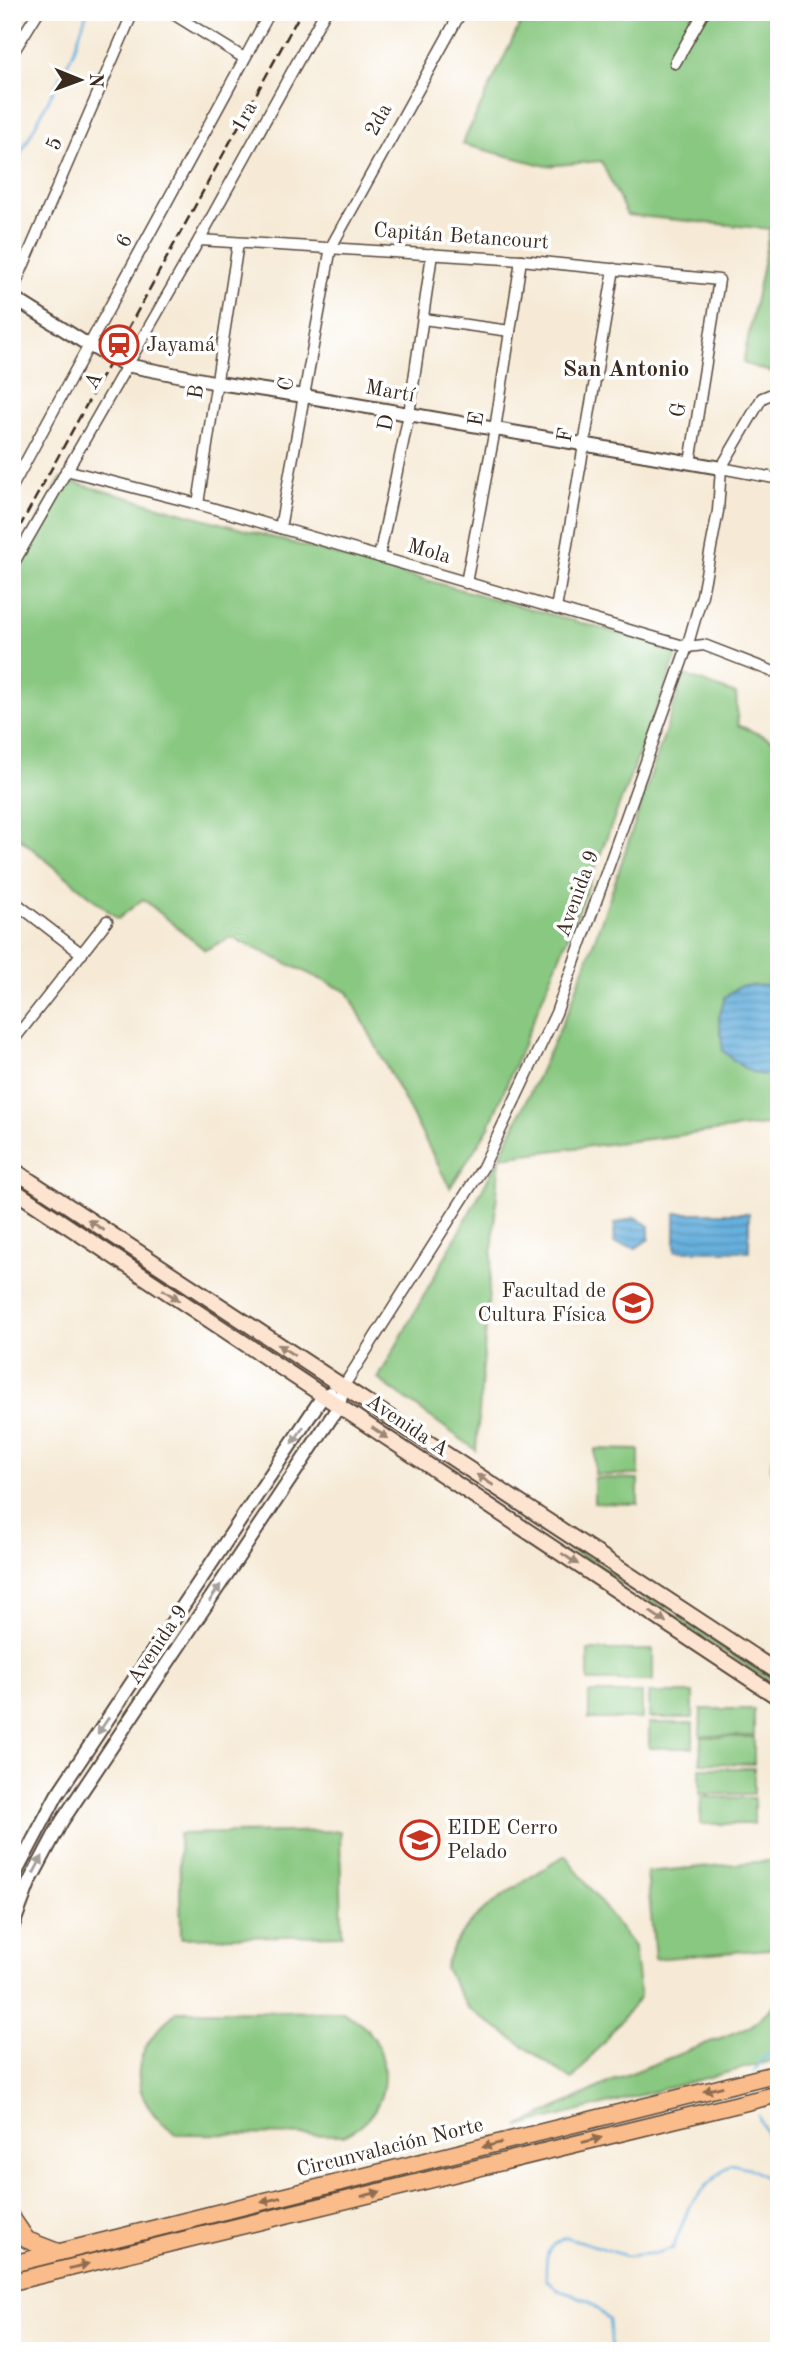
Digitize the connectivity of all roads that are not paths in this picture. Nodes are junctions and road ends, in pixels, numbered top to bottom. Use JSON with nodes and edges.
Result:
{"nodes":[{"id":1,"x":38,"y":12,"type":"edge"},
{"id":2,"x":133,"y":12,"type":"edge"},
{"id":3,"x":170,"y":12,"type":"edge"},
{"id":4,"x":270,"y":12,"type":"edge"},
{"id":5,"x":325,"y":12,"type":"edge"},
{"id":6,"x":461,"y":12,"type":"edge"},
{"id":7,"x":704,"y":12,"type":"edge"},
{"id":8,"x":12,"y":54,"type":"edge"},
{"id":9,"x":244,"y":58,"type":"junction"},
{"id":10,"x":675,"y":62,"type":"dead end"},
{"id":11,"x":199,"y":240,"type":"junction"},
{"id":12,"x":238,"y":243,"type":"junction"},
{"id":13,"x":331,"y":247,"type":"junction"},
{"id":14,"x":432,"y":254,"type":"junction"},
{"id":15,"x":521,"y":260,"type":"junction"},
{"id":16,"x":614,"y":269,"type":"junction"},
{"id":17,"x":719,"y":280,"type":"joint"},
{"id":18,"x":12,"y":295,"type":"edge"},
{"id":19,"x":423,"y":319,"type":"junction"},
{"id":20,"x":510,"y":331,"type":"junction"},
{"id":21,"x":90,"y":346,"type":"junction"},
{"id":22,"x":126,"y":365,"type":"junction"},
{"id":23,"x":218,"y":383,"type":"junction"},
{"id":24,"x":779,"y":391,"type":"edge"},
{"id":25,"x":304,"y":396,"type":"junction"},
{"id":26,"x":409,"y":414,"type":"junction"},
{"id":27,"x":495,"y":429,"type":"junction"},
{"id":28,"x":583,"y":446,"type":"junction"},
{"id":29,"x":690,"y":463,"type":"junction"},
{"id":30,"x":720,"y":468,"type":"junction"},
{"id":31,"x":66,"y":470,"type":"junction"},
{"id":32,"x":779,"y":479,"type":"edge"},
{"id":33,"x":12,"y":487,"type":"edge"},
{"id":34,"x":198,"y":505,"type":"junction"},
{"id":35,"x":280,"y":528,"type":"junction"},
{"id":36,"x":379,"y":557,"type":"junction"},
{"id":37,"x":12,"y":566,"type":"edge"},
{"id":38,"x":466,"y":583,"type":"junction"},
{"id":39,"x":556,"y":609,"type":"junction"},
{"id":40,"x":687,"y":647,"type":"junction"},
{"id":41,"x":779,"y":674,"type":"edge"},
{"id":42,"x":12,"y":900,"type":"edge"},
{"id":43,"x":107,"y":921,"type":"dead end"},
{"id":44,"x":82,"y":954,"type":"junction"},
{"id":45,"x":12,"y":1042,"type":"edge"},
{"id":46,"x":12,"y":1169,"type":"edge"},
{"id":47,"x":12,"y":1189,"type":"edge"},
{"id":48,"x":343,"y":1387,"type":"junction"},
{"id":49,"x":323,"y":1396,"type":"junction"},
{"id":50,"x":339,"y":1406,"type":"junction"},
{"id":51,"x":510,"y":1496,"type":"junction"},
{"id":52,"x":511,"y":1520,"type":"junction"},
{"id":53,"x":779,"y":1673,"type":"edge"},
{"id":54,"x":779,"y":1698,"type":"edge"},
{"id":55,"x":120,"y":1701,"type":"junction"},
{"id":56,"x":136,"y":1712,"type":"junction"},
{"id":57,"x":12,"y":1880,"type":"edge"},
{"id":58,"x":12,"y":1928,"type":"edge"},
{"id":59,"x":779,"y":2073,"type":"edge"},
{"id":60,"x":779,"y":2094,"type":"edge"},
{"id":61,"x":12,"y":2218,"type":"edge"},
{"id":62,"x":60,"y":2252,"type":"junction"},
{"id":63,"x":13,"y":2259,"type":"edge"},
{"id":64,"x":13,"y":2282,"type":"edge"}],
"edges":[{"from":1,"to":8,"type":"street"},
{"from":2,"to":18,"type":"street","name":"5"},
{"from":3,"to":9,"type":"street"},
{"from":4,"to":9,"type":"street","name":"6"},
{"from":5,"to":11,"type":"street","name":"1ra"},
{"from":6,"to":13,"type":"street","name":"2da"},
{"from":7,"to":10,"type":"street"},
{"from":9,"to":21,"type":"street","name":"6"},
{"from":11,"to":12,"type":"street","name":"Capitán Betancourt"},
{"from":11,"to":22,"type":"street","name":"A"},
{"from":12,"to":13,"type":"street","name":"Capitán Betancourt"},
{"from":12,"to":23,"type":"street","name":"B"},
{"from":13,"to":14,"type":"street","name":"Capitán Betancourt"},
{"from":13,"to":25,"type":"street","name":"C"},
{"from":14,"to":15,"type":"street","name":"Capitán Betancourt"},
{"from":14,"to":19,"type":"street","name":"D"},
{"from":15,"to":16,"type":"street","name":"Capitán Betancourt"},
{"from":15,"to":20,"type":"street","name":"E"},
{"from":16,"to":17,"type":"street","name":"Capitán Betancourt"},
{"from":16,"to":28,"type":"street","name":"F"},
{"from":17,"to":29,"type":"street","name":"G"},
{"from":18,"to":21,"type":"street","name":"Martí"},
{"from":19,"to":20,"type":"street"},
{"from":19,"to":26,"type":"street","name":"D"},
{"from":20,"to":27,"type":"street","name":"E"},
{"from":21,"to":22,"type":"street","name":"Martí"},
{"from":21,"to":33,"type":"street","name":"6"},
{"from":22,"to":23,"type":"street","name":"Martí"},
{"from":22,"to":31,"type":"street","name":"A"},
{"from":23,"to":25,"type":"street","name":"Martí"},
{"from":23,"to":34,"type":"street","name":"B"},
{"from":24,"to":30,"type":"street","name":"Avenida 9"},
{"from":25,"to":26,"type":"street","name":"Martí"},
{"from":25,"to":35,"type":"street","name":"C"},
{"from":26,"to":27,"type":"street","name":"Martí"},
{"from":26,"to":36,"type":"street","name":"D"},
{"from":27,"to":28,"type":"street","name":"Martí"},
{"from":27,"to":38,"type":"street","name":"E"},
{"from":28,"to":29,"type":"street","name":"Martí"},
{"from":28,"to":39,"type":"street","name":"F"},
{"from":29,"to":30,"type":"street","name":"Martí"},
{"from":30,"to":32,"type":"street","name":"Martí"},
{"from":30,"to":40,"type":"street","name":"Avenida 9"},
{"from":31,"to":34,"type":"street","name":"Mola"},
{"from":31,"to":37,"type":"street","name":"A"},
{"from":34,"to":35,"type":"street","name":"Mola"},
{"from":35,"to":36,"type":"street","name":"Mola"},
{"from":36,"to":38,"type":"street","name":"Mola"},
{"from":38,"to":39,"type":"street","name":"Mola"},
{"from":39,"to":40,"type":"street","name":"Mola"},
{"from":40,"to":41,"type":"street","name":"Mola"},
{"from":40,"to":48,"type":"street","name":"Avenida 9"},
{"from":42,"to":44,"type":"street"},
{"from":43,"to":44,"type":"street"},
{"from":44,"to":45,"type":"street"},
{"from":48,"to":46,"type":"main road","name":"Avenida A","one_way":true},
{"from":47,"to":49,"type":"main road","name":"Avenida A","one_way":true},
{"from":48,"to":49,"type":"street"},
{"from":48,"to":50,"type":"street","name":"Avenida 9"},
{"from":51,"to":48,"type":"main road","name":"Avenida A","one_way":true},
{"from":49,"to":50,"type":"main road","name":"Avenida A"},
{"from":49,"to":55,"type":"street","name":"Avenida 9","one_way":true},
{"from":50,"to":52,"type":"main road","name":"Avenida A","one_way":true},
{"from":56,"to":50,"type":"street","name":"Avenida 9","one_way":true},
{"from":51,"to":52,"type":"main road"},
{"from":51,"to":53,"type":"main road","name":"Avenida A"},
{"from":52,"to":54,"type":"main road","name":"Avenida A","one_way":true},
{"from":55,"to":56,"type":"street"},
{"from":55,"to":57,"type":"street","name":"Avenida 9","one_way":true},
{"from":58,"to":56,"type":"street","name":"Avenida 9","one_way":true},
{"from":59,"to":62,"type":"highway","name":"Circunvalación Norte","one_way":true},
{"from":64,"to":60,"type":"highway","name":"Circunvalación Norte","one_way":true},
{"from":61,"to":62,"type":"highway"},
{"from":62,"to":63,"type":"highway","name":"Circunvalación Norte"},
{"from":63,"to":64,"type":"street"}]}
